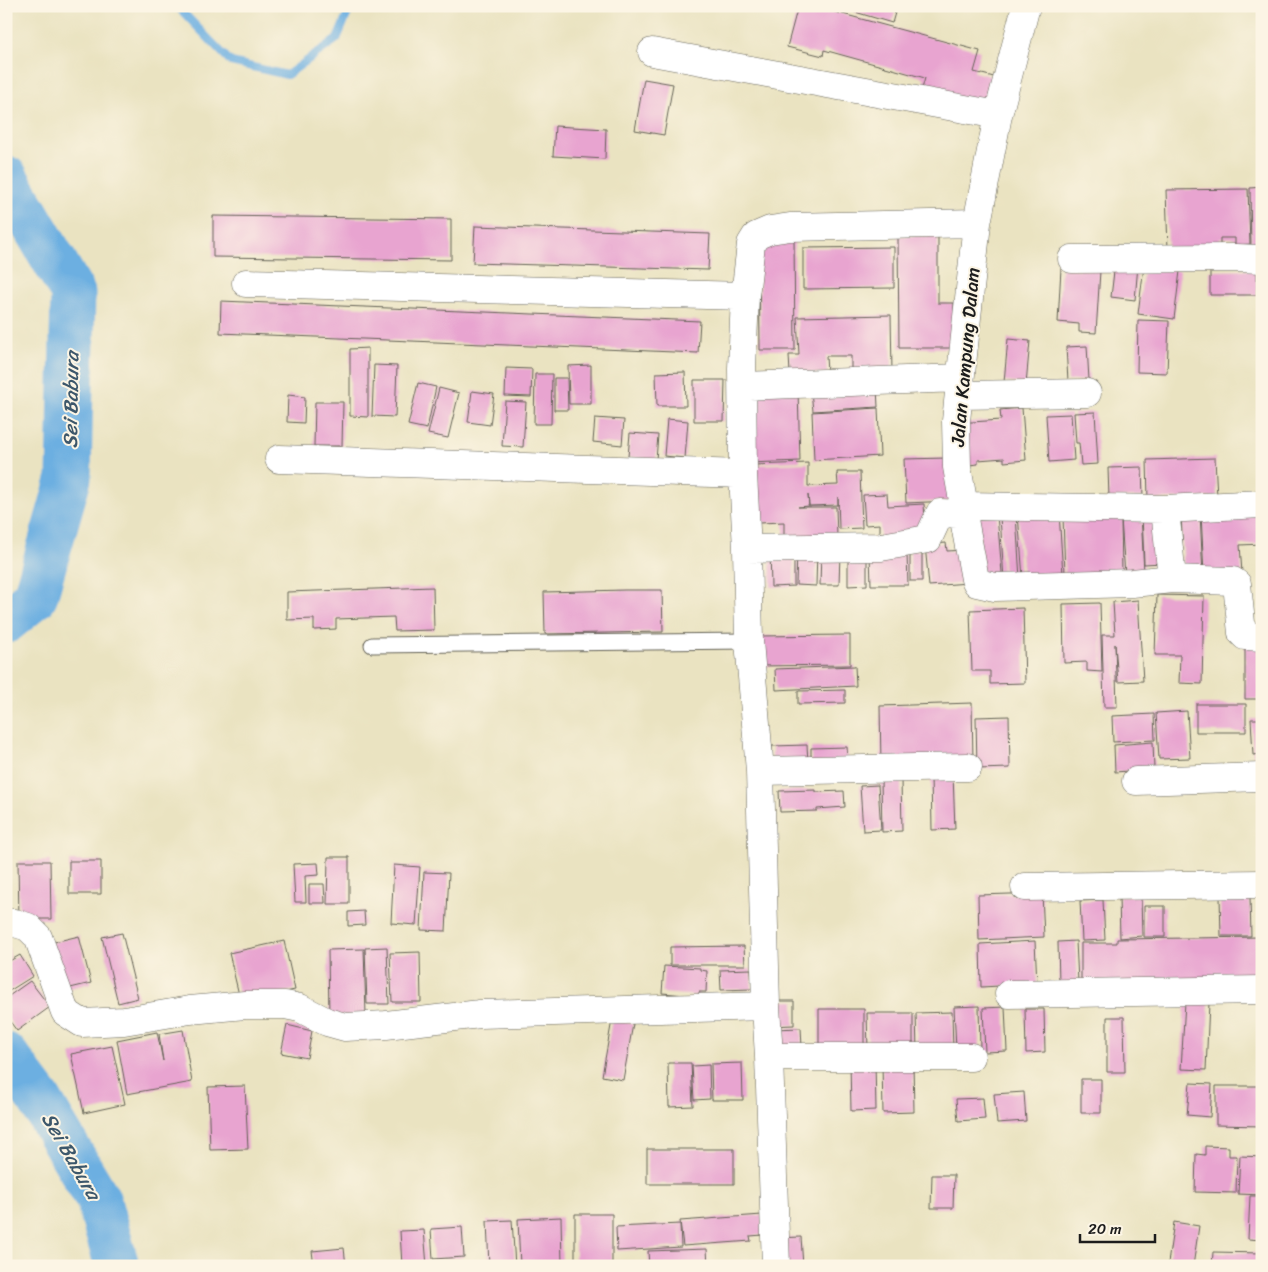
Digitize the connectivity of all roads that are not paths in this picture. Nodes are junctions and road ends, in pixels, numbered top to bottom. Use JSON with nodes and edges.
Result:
{"nodes":[{"id":1,"x":1026,"y":6,"type":"edge"},
{"id":2,"x":652,"y":52,"type":"dead end"},
{"id":3,"x":998,"y":115,"type":"junction"},
{"id":4,"x":977,"y":224,"type":"junction"},
{"id":5,"x":1072,"y":259,"type":"dead end"},
{"id":6,"x":1262,"y":260,"type":"edge"},
{"id":7,"x":246,"y":283,"type":"dead end"},
{"id":8,"x":745,"y":296,"type":"junction"},
{"id":9,"x":743,"y":386,"type":"junction"},
{"id":10,"x":960,"y":387,"type":"junction"},
{"id":11,"x":1087,"y":392,"type":"dead end"},
{"id":12,"x":279,"y":459,"type":"dead end"},
{"id":13,"x":743,"y":474,"type":"junction"},
{"id":14,"x":1262,"y":504,"type":"edge"},
{"id":15,"x":1165,"y":509,"type":"junction"},
{"id":16,"x":963,"y":510,"type":"junction"},
{"id":17,"x":747,"y":549,"type":"junction"},
{"id":18,"x":1172,"y":579,"type":"junction"},
{"id":19,"x":1262,"y":637,"type":"edge"},
{"id":20,"x":748,"y":641,"type":"junction"},
{"id":21,"x":372,"y":645,"type":"dead end"},
{"id":22,"x":968,"y":767,"type":"dead end"},
{"id":23,"x":760,"y":771,"type":"junction"},
{"id":24,"x":1262,"y":777,"type":"edge"},
{"id":25,"x":1136,"y":781,"type":"dead end"},
{"id":26,"x":1262,"y":884,"type":"edge"},
{"id":27,"x":1025,"y":887,"type":"dead end"},
{"id":28,"x":6,"y":923,"type":"edge"},
{"id":29,"x":1262,"y":990,"type":"edge"},
{"id":30,"x":1008,"y":994,"type":"dead end"},
{"id":31,"x":766,"y":1006,"type":"junction"},
{"id":32,"x":769,"y":1057,"type":"junction"},
{"id":33,"x":971,"y":1057,"type":"dead end"},
{"id":34,"x":776,"y":1266,"type":"edge"}],
"edges":[{"from":1,"to":3,"type":"street","name":"Jalan Kampung Dalam"},
{"from":2,"to":3,"type":"street"},
{"from":3,"to":4,"type":"street","name":"Jalan Kampung Dalam"},
{"from":4,"to":8,"type":"street"},
{"from":4,"to":10,"type":"street","name":"Jalan Kampung Dalam"},
{"from":5,"to":6,"type":"street"},
{"from":7,"to":8,"type":"street"},
{"from":8,"to":9,"type":"street"},
{"from":9,"to":10,"type":"street"},
{"from":9,"to":13,"type":"street"},
{"from":10,"to":11,"type":"street"},
{"from":10,"to":16,"type":"street","name":"Jalan Kampung Dalam"},
{"from":12,"to":13,"type":"street"},
{"from":13,"to":17,"type":"street"},
{"from":14,"to":15,"type":"street"},
{"from":15,"to":16,"type":"street"},
{"from":15,"to":18,"type":"street"},
{"from":16,"to":17,"type":"street"},
{"from":16,"to":18,"type":"street","name":"Jalan Kampung Dalam"},
{"from":17,"to":20,"type":"street"},
{"from":18,"to":19,"type":"street"},
{"from":20,"to":21,"type":"lane"},
{"from":20,"to":23,"type":"street"},
{"from":22,"to":23,"type":"street"},
{"from":23,"to":31,"type":"street"},
{"from":24,"to":25,"type":"street"},
{"from":26,"to":27,"type":"street"},
{"from":28,"to":31,"type":"street"},
{"from":29,"to":30,"type":"street"},
{"from":31,"to":32,"type":"street"},
{"from":32,"to":33,"type":"street"},
{"from":32,"to":34,"type":"street"}]}
